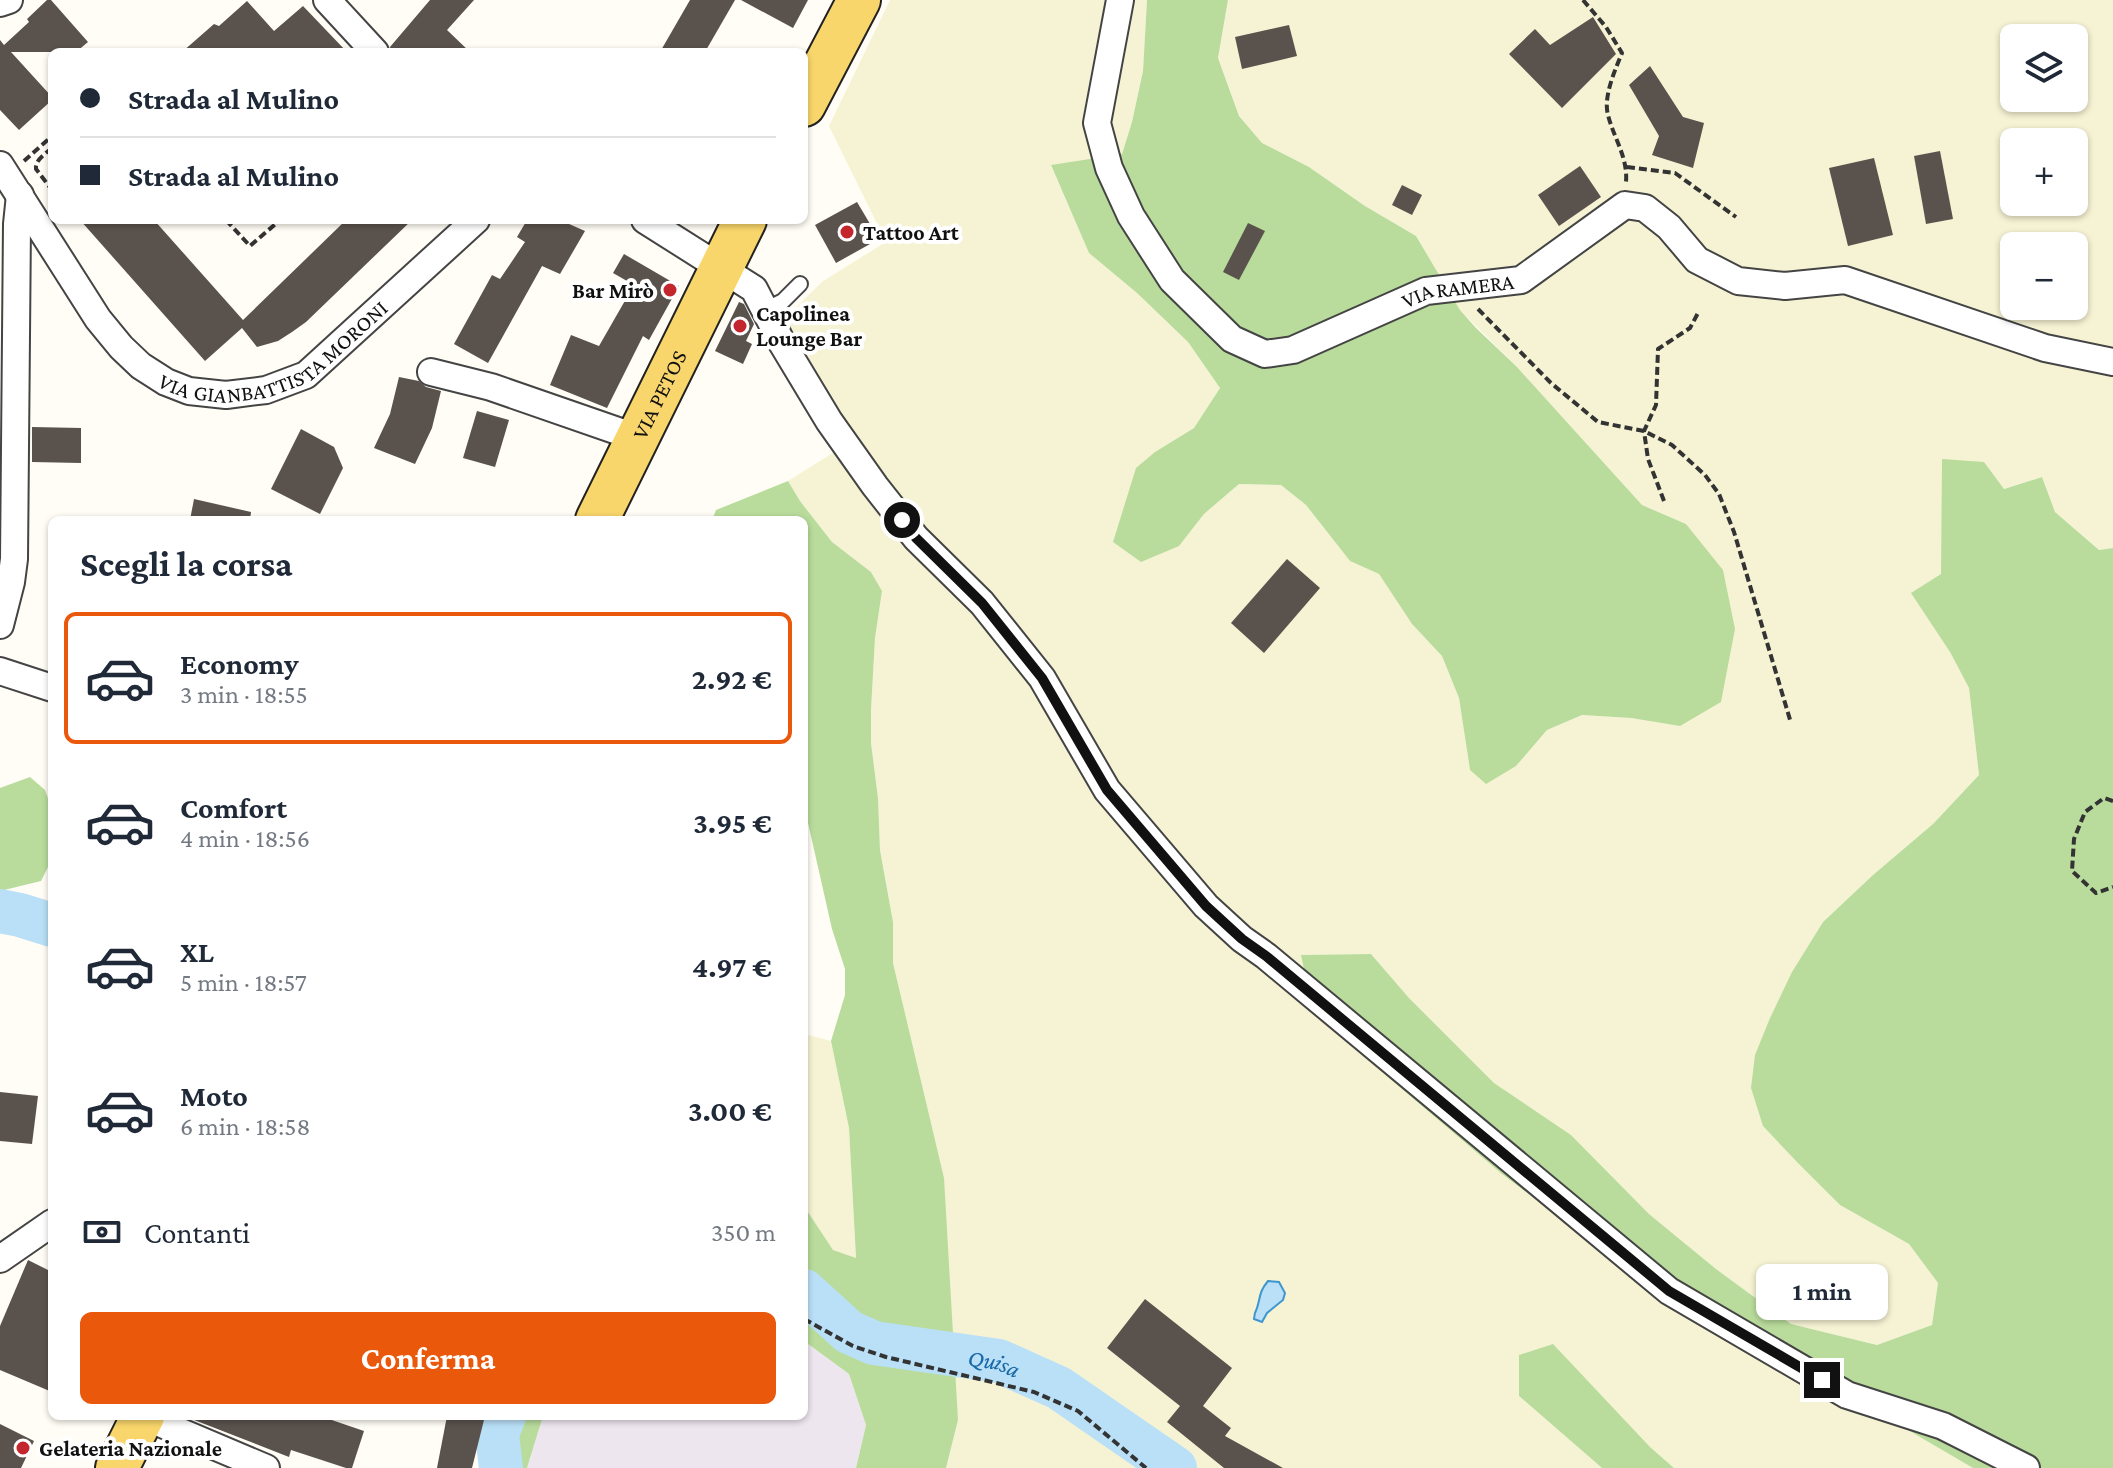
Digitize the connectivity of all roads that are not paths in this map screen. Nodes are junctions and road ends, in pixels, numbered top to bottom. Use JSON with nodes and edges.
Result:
{"nodes":[{"id":1,"x":9,"y":0,"type":"edge"},
{"id":2,"x":327,"y":0,"type":"edge"},
{"id":3,"x":859,"y":0,"type":"edge"},
{"id":4,"x":1120,"y":0,"type":"edge"},
{"id":5,"x":0,"y":3,"type":"edge"},
{"id":6,"x":371,"y":48,"type":"edge"},
{"id":7,"x":808,"y":97,"type":"edge"},
{"id":8,"x":9,"y":179,"type":"edge"},
{"id":9,"x":472,"y":224,"type":"edge"},
{"id":10,"x":651,"y":224,"type":"edge"},
{"id":11,"x":743,"y":224,"type":"edge"},
{"id":12,"x":720,"y":267,"type":"junction"},
{"id":13,"x":800,"y":284,"type":"dead end"},
{"id":14,"x":765,"y":310,"type":"junction"},
{"id":15,"x":2113,"y":362,"type":"edge"},
{"id":16,"x":431,"y":372,"type":"dead end"},
{"id":17,"x":638,"y":438,"type":"junction"},
{"id":18,"x":599,"y":516,"type":"edge"},
{"id":19,"x":0,"y":625,"type":"edge"},
{"id":20,"x":0,"y":671,"type":"edge"},
{"id":21,"x":48,"y":687,"type":"edge"},
{"id":22,"x":48,"y":1226,"type":"edge"},
{"id":23,"x":0,"y":1259,"type":"edge"},
{"id":24,"x":141,"y":1420,"type":"edge"},
{"id":25,"x":152,"y":1420,"type":"edge"},
{"id":26,"x":117,"y":1468,"type":"edge"},
{"id":27,"x":266,"y":1468,"type":"edge"},
{"id":28,"x":2026,"y":1468,"type":"edge"}],
"edges":[{"from":1,"to":5,"type":"street"},
{"from":2,"to":6,"type":"street"},
{"from":3,"to":7,"type":"main road"},
{"from":4,"to":15,"type":"street","name":"VIA RAMERA"},
{"from":8,"to":9,"type":"street","name":"VIA GIANBATTISTA MORONI"},
{"from":8,"to":19,"type":"street"},
{"from":10,"to":12,"type":"street"},
{"from":11,"to":12,"type":"main road"},
{"from":12,"to":14,"type":"street"},
{"from":12,"to":17,"type":"main road","name":"VIA PETOS"},
{"from":13,"to":14,"type":"lane"},
{"from":14,"to":28,"type":"street"},
{"from":16,"to":17,"type":"street"},
{"from":17,"to":18,"type":"main road","name":"VIA PETOS"},
{"from":20,"to":21,"type":"street"},
{"from":22,"to":23,"type":"street"},
{"from":24,"to":26,"type":"main road"},
{"from":25,"to":27,"type":"street"}]}
